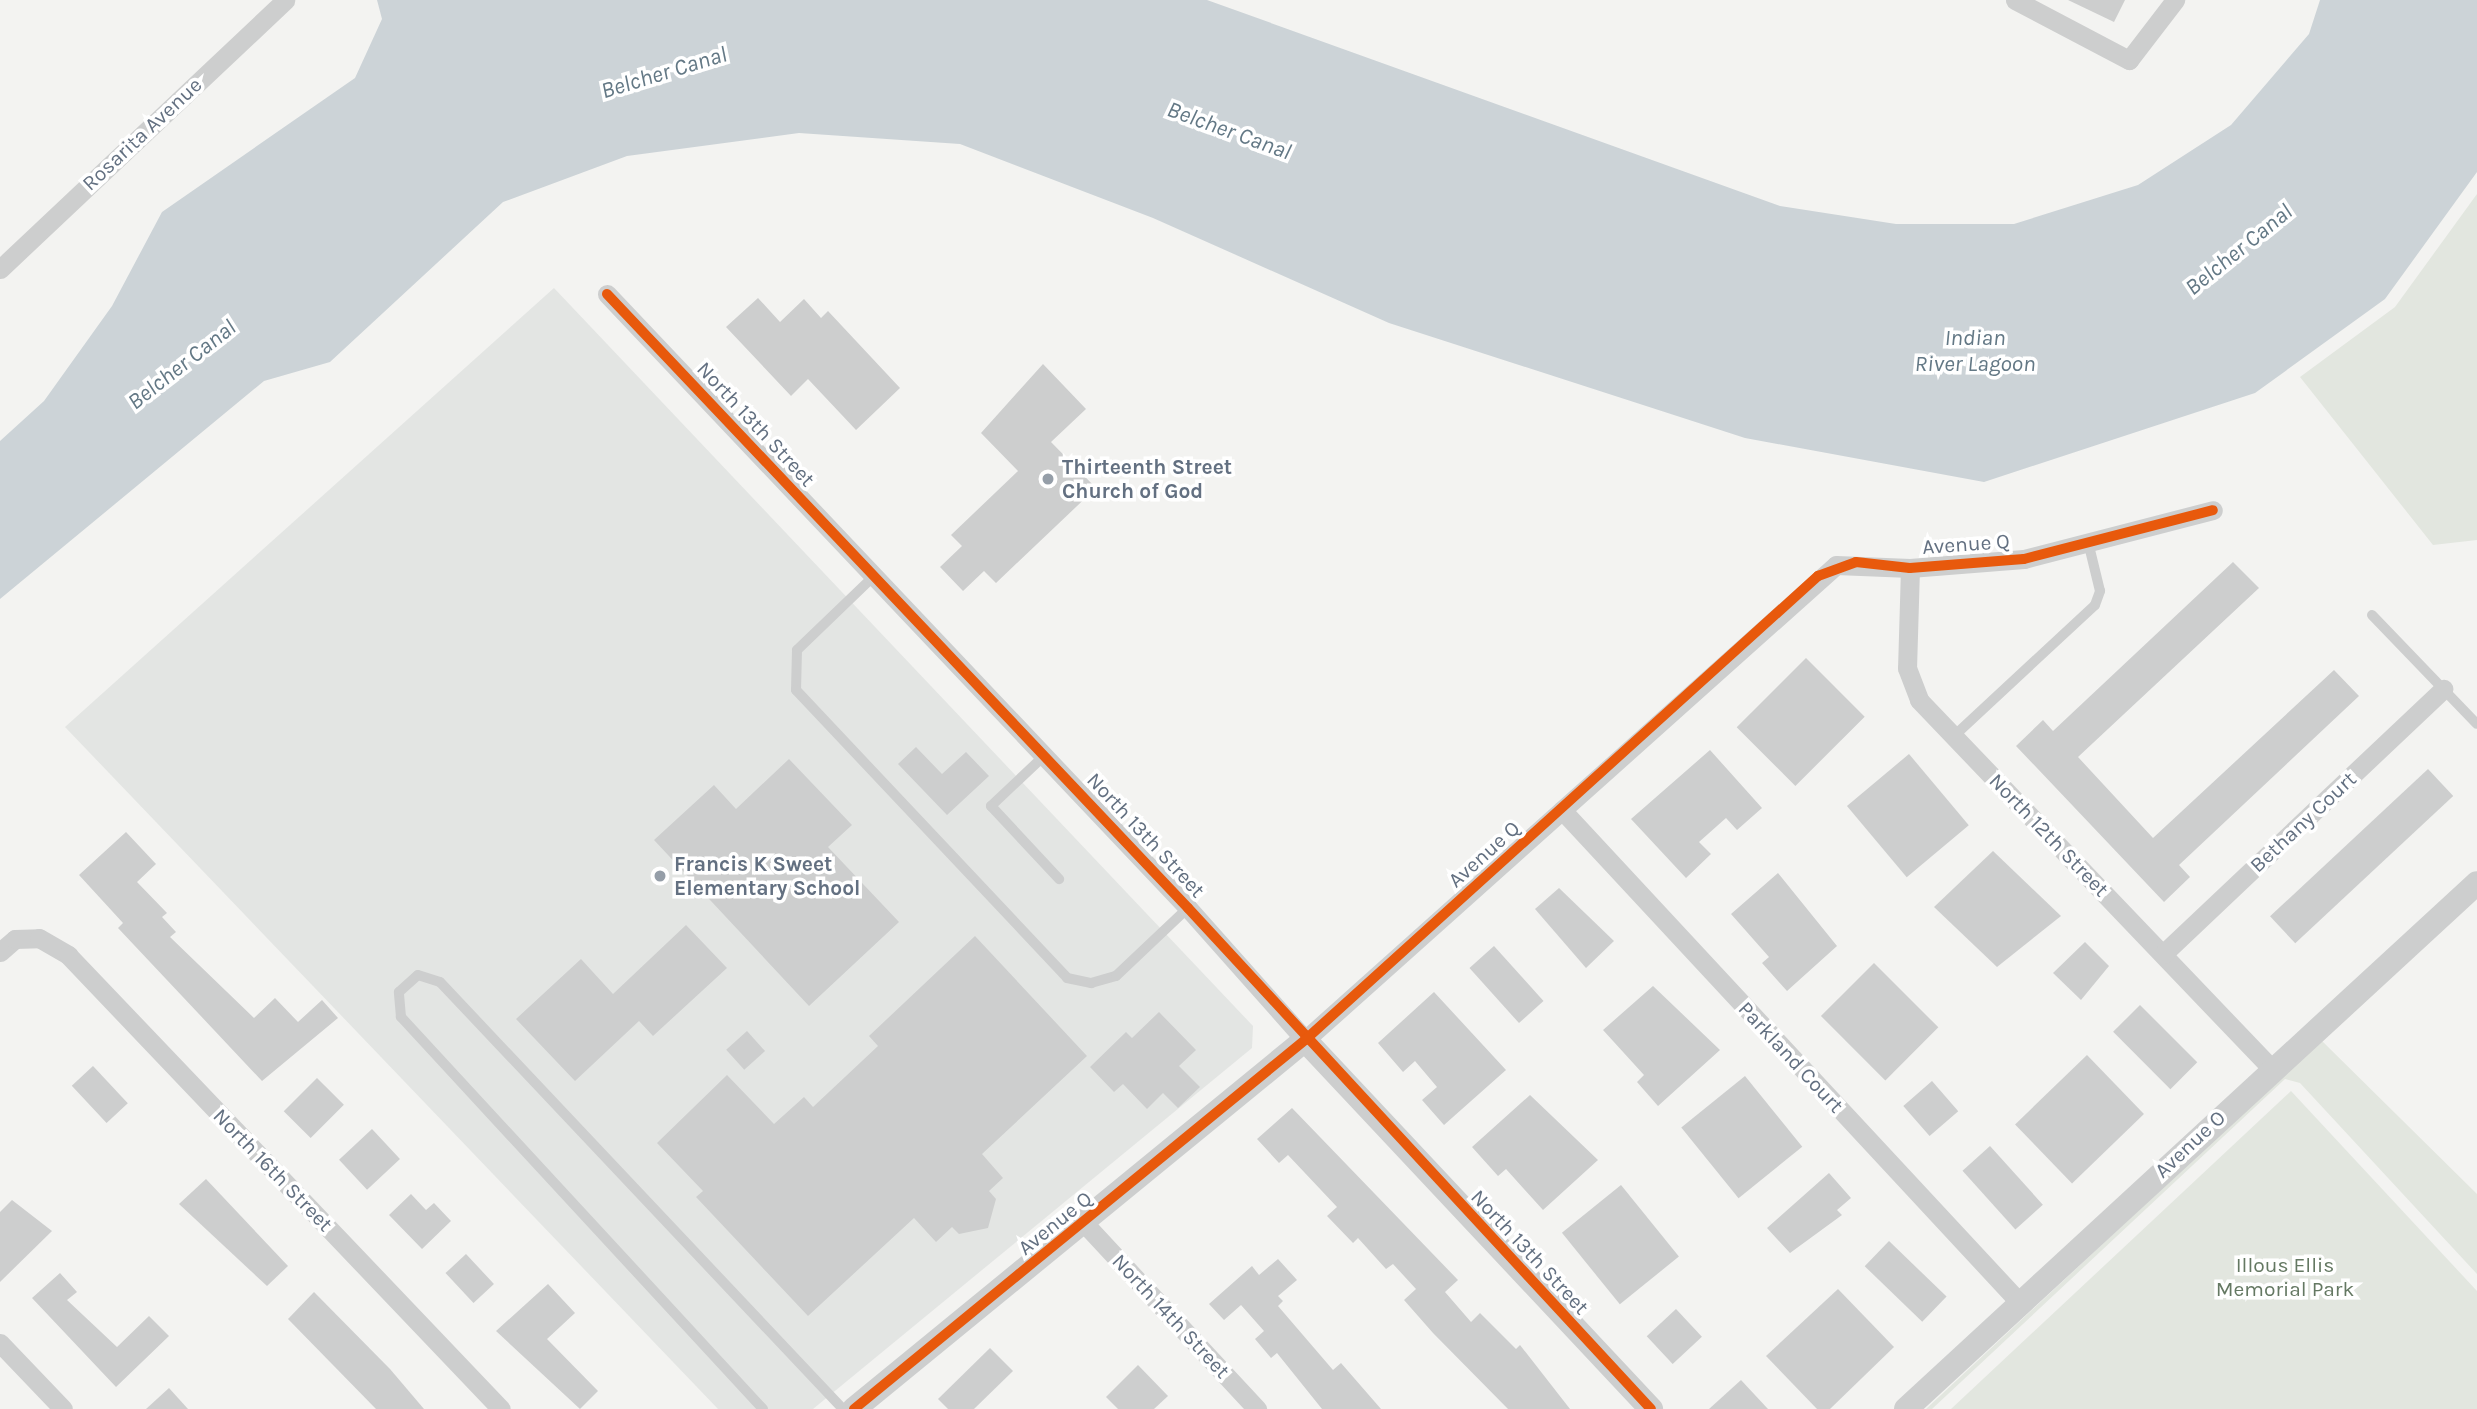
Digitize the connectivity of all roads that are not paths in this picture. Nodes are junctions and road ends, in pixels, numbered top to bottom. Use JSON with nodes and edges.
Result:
{"nodes":[{"id":1,"x":285,"y":0,"type":"edge"},
{"id":2,"x":2015,"y":0,"type":"edge"},
{"id":3,"x":2175,"y":0,"type":"edge"},
{"id":4,"x":0,"y":269,"type":"edge"},
{"id":5,"x":607,"y":294,"type":"dead end"},
{"id":6,"x":2213,"y":510,"type":"dead end"},
{"id":7,"x":2089,"y":546,"type":"junction"},
{"id":8,"x":1910,"y":568,"type":"junction"},
{"id":9,"x":874,"y":576,"type":"junction"},
{"id":10,"x":2372,"y":615,"type":"dead end"},
{"id":11,"x":2443,"y":689,"type":"junction"},
{"id":12,"x":2477,"y":724,"type":"edge"},
{"id":13,"x":1954,"y":736,"type":"junction"},
{"id":14,"x":1044,"y":756,"type":"junction"},
{"id":15,"x":1562,"y":810,"type":"junction"},
{"id":16,"x":1059,"y":879,"type":"dead end"},
{"id":17,"x":2477,"y":883,"type":"edge"},
{"id":18,"x":1188,"y":908,"type":"junction"},
{"id":19,"x":0,"y":952,"type":"edge"},
{"id":20,"x":2163,"y":954,"type":"junction"},
{"id":21,"x":1305,"y":1040,"type":"junction"},
{"id":22,"x":2271,"y":1068,"type":"junction"},
{"id":23,"x":1085,"y":1224,"type":"junction"},
{"id":24,"x":2021,"y":1304,"type":"junction"},
{"id":25,"x":0,"y":1343,"type":"edge"},
{"id":26,"x":855,"y":1408,"type":"edge"},
{"id":27,"x":63,"y":1409,"type":"edge"},
{"id":28,"x":501,"y":1409,"type":"edge"},
{"id":29,"x":763,"y":1409,"type":"edge"},
{"id":30,"x":1257,"y":1409,"type":"edge"},
{"id":31,"x":1651,"y":1409,"type":"edge"},
{"id":32,"x":1906,"y":1409,"type":"edge"}],
"edges":[{"from":1,"to":4,"type":"street","name":"Rosarita Avenue"},
{"from":2,"to":3,"type":"street"},
{"from":5,"to":9,"type":"street","name":"North 13th Street"},
{"from":6,"to":7,"type":"street","name":"Avenue Q"},
{"from":7,"to":8,"type":"street","name":"Avenue Q"},
{"from":7,"to":13,"type":"lane"},
{"from":8,"to":13,"type":"street","name":"North 12th Street"},
{"from":8,"to":15,"type":"street","name":"Avenue Q"},
{"from":9,"to":14,"type":"street","name":"North 13th Street"},
{"from":9,"to":18,"type":"lane"},
{"from":10,"to":11,"type":"lane"},
{"from":11,"to":12,"type":"lane"},
{"from":11,"to":20,"type":"street","name":"Bethany Court"},
{"from":13,"to":20,"type":"street","name":"North 12th Street"},
{"from":14,"to":16,"type":"lane"},
{"from":14,"to":18,"type":"street","name":"North 13th Street"},
{"from":15,"to":21,"type":"street","name":"Avenue Q"},
{"from":15,"to":24,"type":"street","name":"Parkland Court"},
{"from":17,"to":22,"type":"street","name":"Avenue O"},
{"from":18,"to":21,"type":"street","name":"North 13th Street"},
{"from":19,"to":28,"type":"street","name":"North 16th Street"},
{"from":20,"to":22,"type":"street","name":"North 12th Street"},
{"from":21,"to":23,"type":"street","name":"Avenue Q"},
{"from":21,"to":31,"type":"street","name":"North 13th Street"},
{"from":22,"to":24,"type":"street","name":"Avenue O"},
{"from":23,"to":26,"type":"street","name":"Avenue Q"},
{"from":23,"to":30,"type":"street","name":"North 14th Street"},
{"from":24,"to":32,"type":"street","name":"Avenue O"},
{"from":25,"to":27,"type":"street"},
{"from":26,"to":29,"type":"lane"}]}
